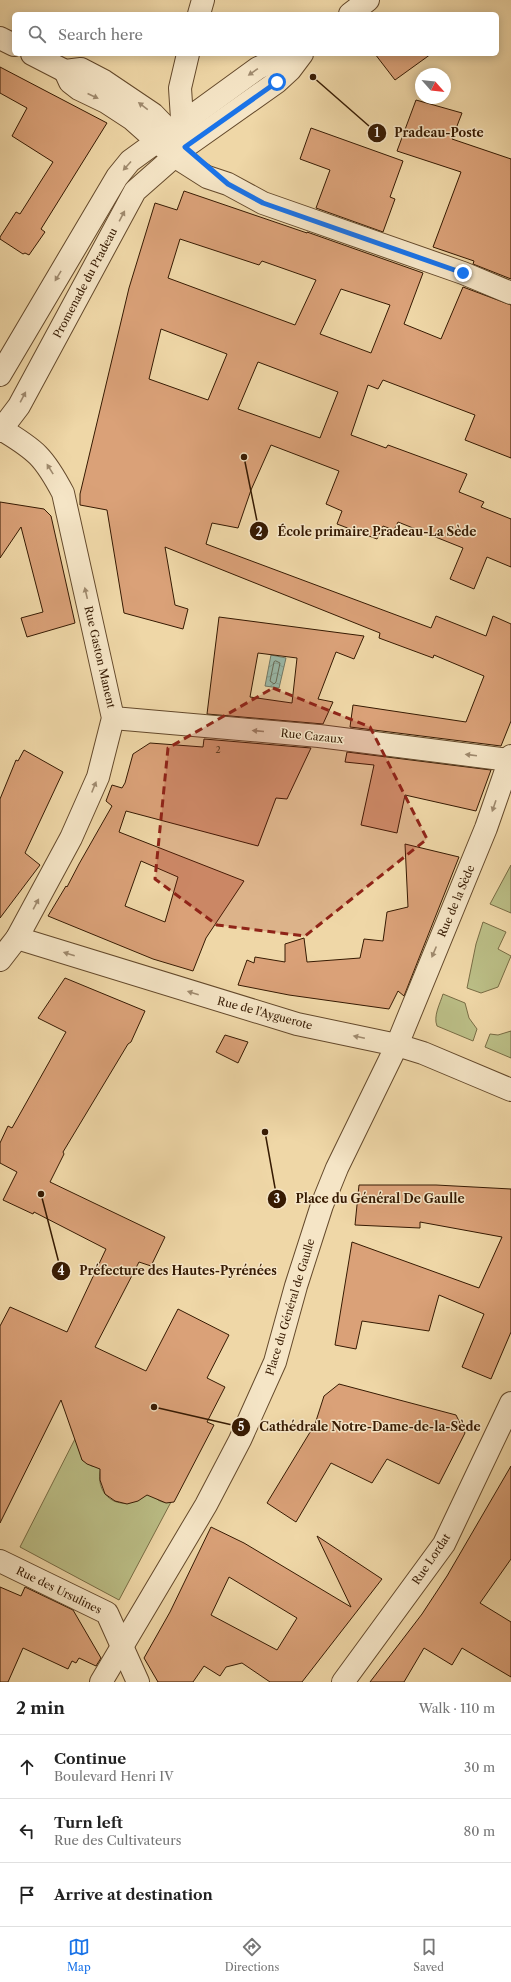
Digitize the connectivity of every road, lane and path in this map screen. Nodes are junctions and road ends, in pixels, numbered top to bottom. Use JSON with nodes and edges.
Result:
{"nodes":[{"id":1,"x":203,"y":0,"type":"edge"},
{"id":2,"x":368,"y":0,"type":"edge"},
{"id":3,"x":200,"y":12,"type":"edge"},
{"id":4,"x":353,"y":12,"type":"edge"},
{"id":5,"x":0,"y":38,"type":"edge"},
{"id":6,"x":12,"y":44,"type":"edge"},
{"id":7,"x":36,"y":56,"type":"edge"},
{"id":8,"x":188,"y":56,"type":"edge"},
{"id":9,"x":284,"y":56,"type":"edge"},
{"id":10,"x":300,"y":56,"type":"edge"},
{"id":11,"x":174,"y":140,"type":"junction"},
{"id":12,"x":511,"y":293,"type":"edge"},
{"id":13,"x":0,"y":374,"type":"edge"},
{"id":14,"x":0,"y":430,"type":"edge"},
{"id":15,"x":114,"y":718,"type":"junction"},
{"id":16,"x":510,"y":758,"type":"edge"},
{"id":17,"x":17,"y":938,"type":"junction"},
{"id":18,"x":0,"y":960,"type":"edge"},
{"id":19,"x":397,"y":1045,"type":"junction"},
{"id":20,"x":511,"y":1090,"type":"edge"},
{"id":21,"x":511,"y":1403,"type":"edge"},
{"id":22,"x":0,"y":1560,"type":"edge"},
{"id":23,"x":123,"y":1646,"type":"junction"},
{"id":24,"x":101,"y":1682,"type":"edge"},
{"id":25,"x":138,"y":1682,"type":"edge"},
{"id":26,"x":343,"y":1682,"type":"edge"}],
"edges":[{"from":1,"to":3,"type":"street"},
{"from":2,"to":4,"type":"street"},
{"from":5,"to":6,"type":"street"},
{"from":7,"to":11,"type":"street"},
{"from":8,"to":11,"type":"street"},
{"from":9,"to":11,"type":"street","one_way":true},
{"from":10,"to":11,"type":"street"},
{"from":11,"to":12,"type":"street"},
{"from":11,"to":13,"type":"street","one_way":true},
{"from":14,"to":11,"type":"street","name":"Promenade du Pradeau","one_way":true},
{"from":15,"to":14,"type":"street","name":"Rue Gaston Manent","one_way":true},
{"from":16,"to":15,"type":"street","name":"Rue Cazaux","one_way":true},
{"from":17,"to":15,"type":"street","name":"Rue Gaston Manent","one_way":true},
{"from":16,"to":19,"type":"street","name":"Rue de la Sède","one_way":true},
{"from":17,"to":18,"type":"street","name":"Rue Gaston Manent"},
{"from":19,"to":17,"type":"street","name":"Rue de l'Ayguerote","one_way":true},
{"from":19,"to":20,"type":"street","name":"Rue de l'Ayguerote"},
{"from":19,"to":23,"type":"street","name":"Place du Général de Gaulle"},
{"from":21,"to":26,"type":"street","name":"Rue Lordat"},
{"from":22,"to":23,"type":"street","name":"Rue des Ursulines"},
{"from":23,"to":24,"type":"street","name":"Place du Général de Gaulle"},
{"from":23,"to":25,"type":"street","name":"Rue des Ursulines"}]}
